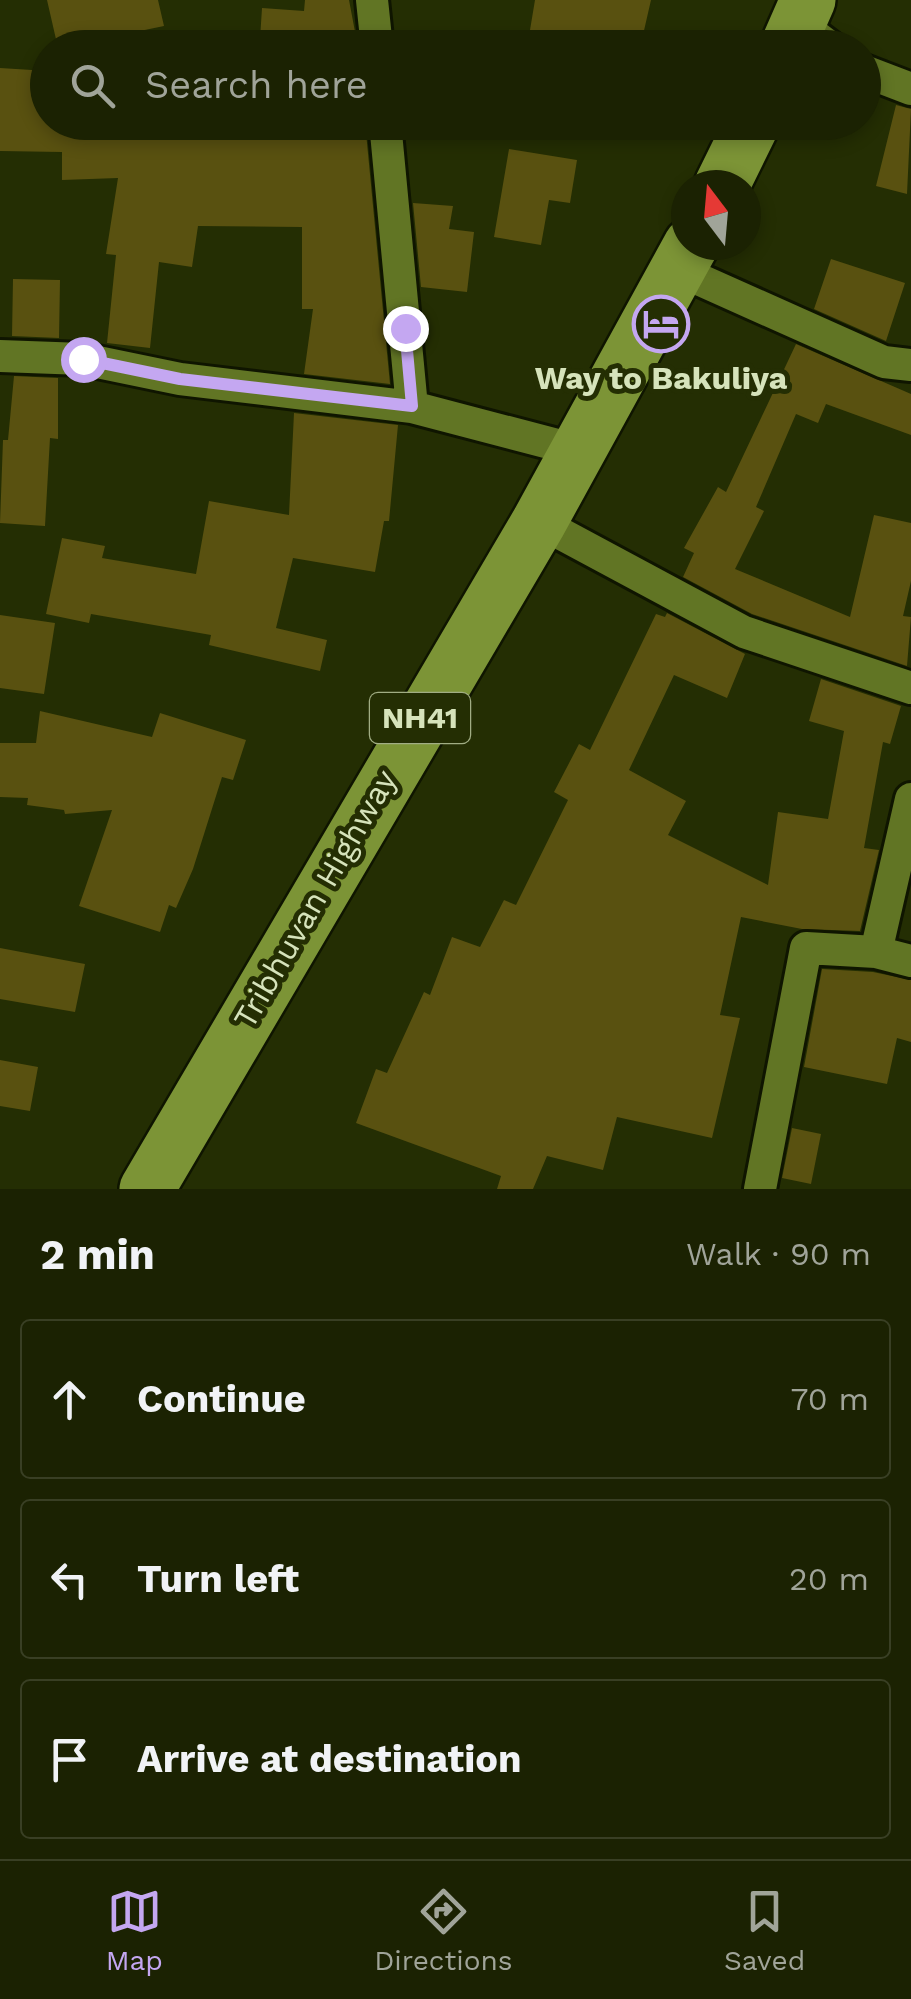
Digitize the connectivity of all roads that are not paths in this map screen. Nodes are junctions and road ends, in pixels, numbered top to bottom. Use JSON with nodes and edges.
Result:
{"nodes":[{"id":1,"x":372,"y":0,"type":"edge"},
{"id":2,"x":375,"y":30,"type":"edge"},
{"id":3,"x":881,"y":78,"type":"edge"},
{"id":4,"x":911,"y":89,"type":"edge"},
{"id":5,"x":387,"y":140,"type":"edge"},
{"id":6,"x":744,"y":140,"type":"edge"},
{"id":7,"x":729,"y":170,"type":"edge"},
{"id":8,"x":683,"y":260,"type":"edge"},
{"id":9,"x":688,"y":260,"type":"edge"},
{"id":10,"x":0,"y":356,"type":"edge"},
{"id":11,"x":911,"y":365,"type":"edge"},
{"id":12,"x":412,"y":406,"type":"junction"},
{"id":13,"x":580,"y":451,"type":"junction"},
{"id":14,"x":539,"y":522,"type":"junction"},
{"id":15,"x":911,"y":688,"type":"edge"},
{"id":16,"x":911,"y":799,"type":"edge"},
{"id":17,"x":876,"y":952,"type":"junction"},
{"id":18,"x":911,"y":961,"type":"edge"},
{"id":19,"x":147,"y":1189,"type":"edge"},
{"id":20,"x":760,"y":1189,"type":"edge"}],
"edges":[{"from":1,"to":2,"type":"street"},
{"from":3,"to":4,"type":"street"},
{"from":5,"to":12,"type":"street"},
{"from":6,"to":7,"type":"highway"},
{"from":8,"to":13,"type":"highway","name":"Tribhuvan Highway","number":"NH41"},
{"from":9,"to":11,"type":"street"},
{"from":10,"to":12,"type":"street"},
{"from":12,"to":13,"type":"street"},
{"from":13,"to":14,"type":"highway","name":"Tribhuvan Highway","number":"NH41"},
{"from":14,"to":15,"type":"street"},
{"from":14,"to":19,"type":"highway","name":"Tribhuvan Highway","number":"NH41"},
{"from":16,"to":17,"type":"street"},
{"from":17,"to":18,"type":"street"},
{"from":17,"to":20,"type":"street"}]}
